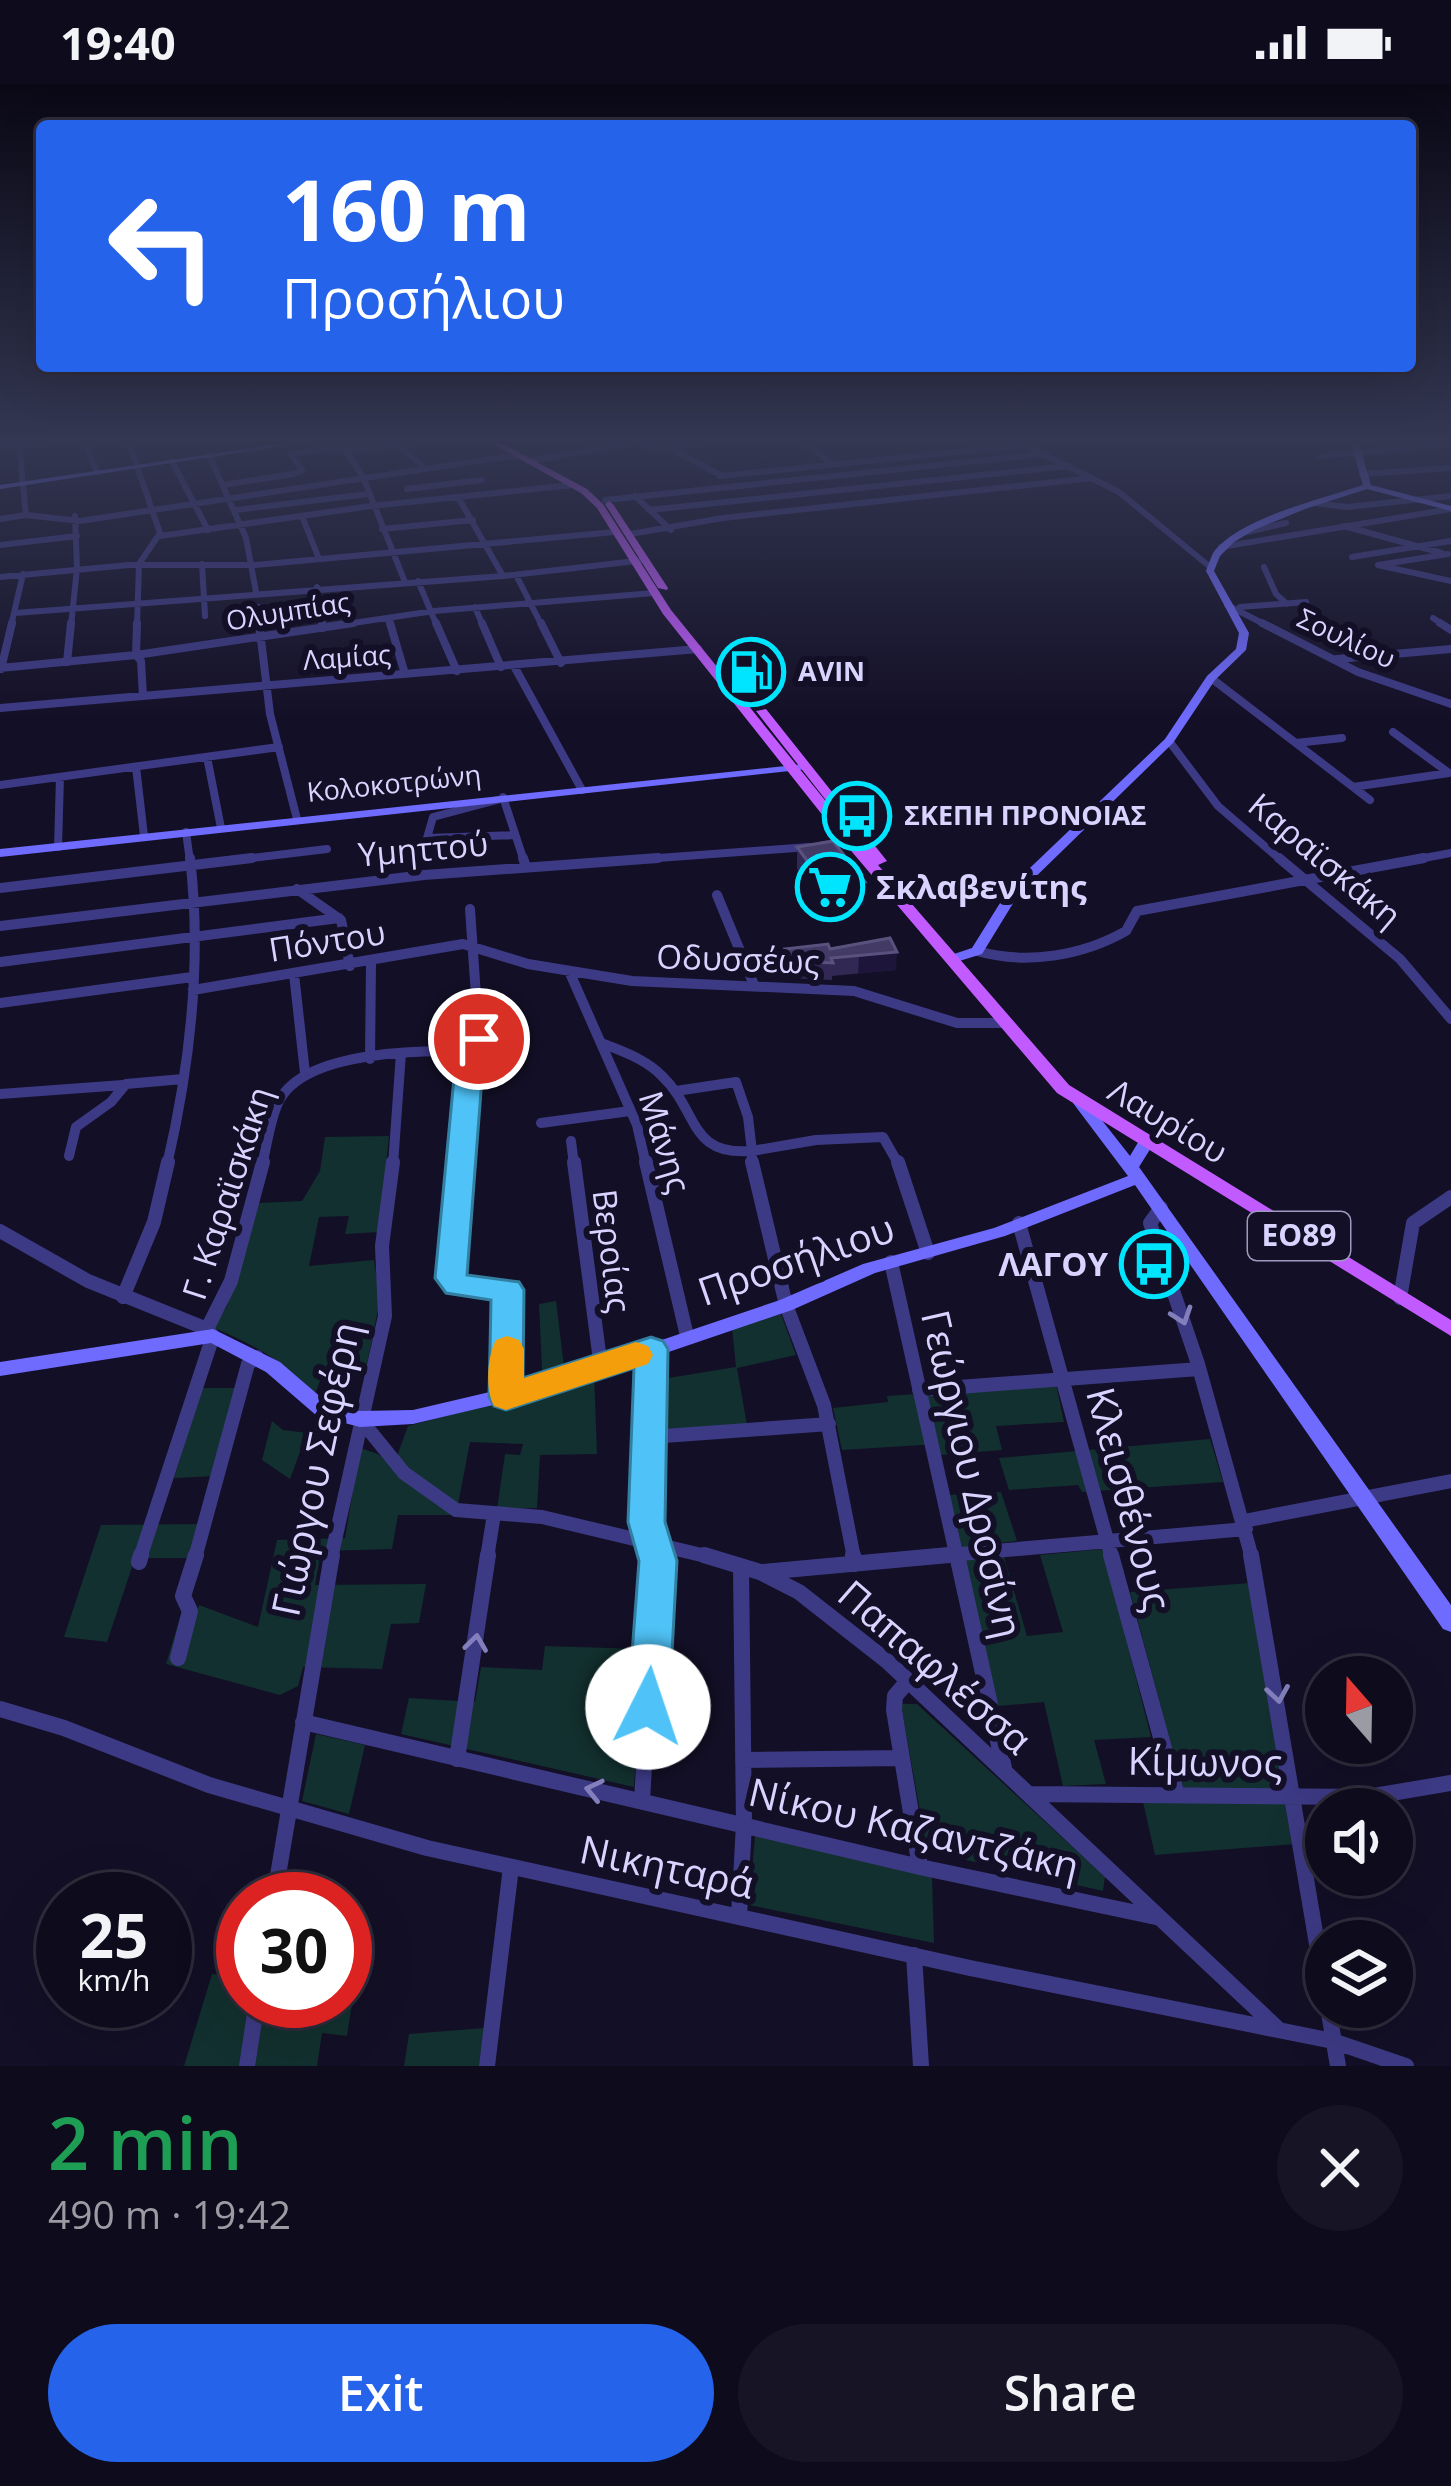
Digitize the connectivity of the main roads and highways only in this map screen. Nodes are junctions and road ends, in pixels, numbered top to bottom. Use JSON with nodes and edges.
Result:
{"nodes":[{"id":1,"x":618,"y":535,"type":"edge"},
{"id":2,"x":630,"y":535,"type":"edge"},
{"id":3,"x":639,"y":561,"type":"junction"},
{"id":4,"x":800,"y":768,"type":"junction"},
{"id":5,"x":906,"y":902,"type":"junction"},
{"id":6,"x":1451,"y":1329,"type":"edge"}],
"edges":[{"from":1,"to":3,"type":"main road","name":"Λαυρίου","number":"ΕΟ89"},
{"from":2,"to":3,"type":"main road","name":"Λαυρίου","number":"ΕΟ89"},
{"from":3,"to":4,"type":"main road","name":"Λαυρίου","number":"ΕΟ89"},
{"from":3,"to":4,"type":"main road","name":"Λαυρίου","number":"ΕΟ89"},
{"from":4,"to":5,"type":"main road","name":"Λαυρίου","number":"ΕΟ89"},
{"from":4,"to":5,"type":"main road","name":"Λαυρίου","number":"ΕΟ89"},
{"from":5,"to":6,"type":"main road","name":"Λαυρίου","number":"ΕΟ89"}]}
